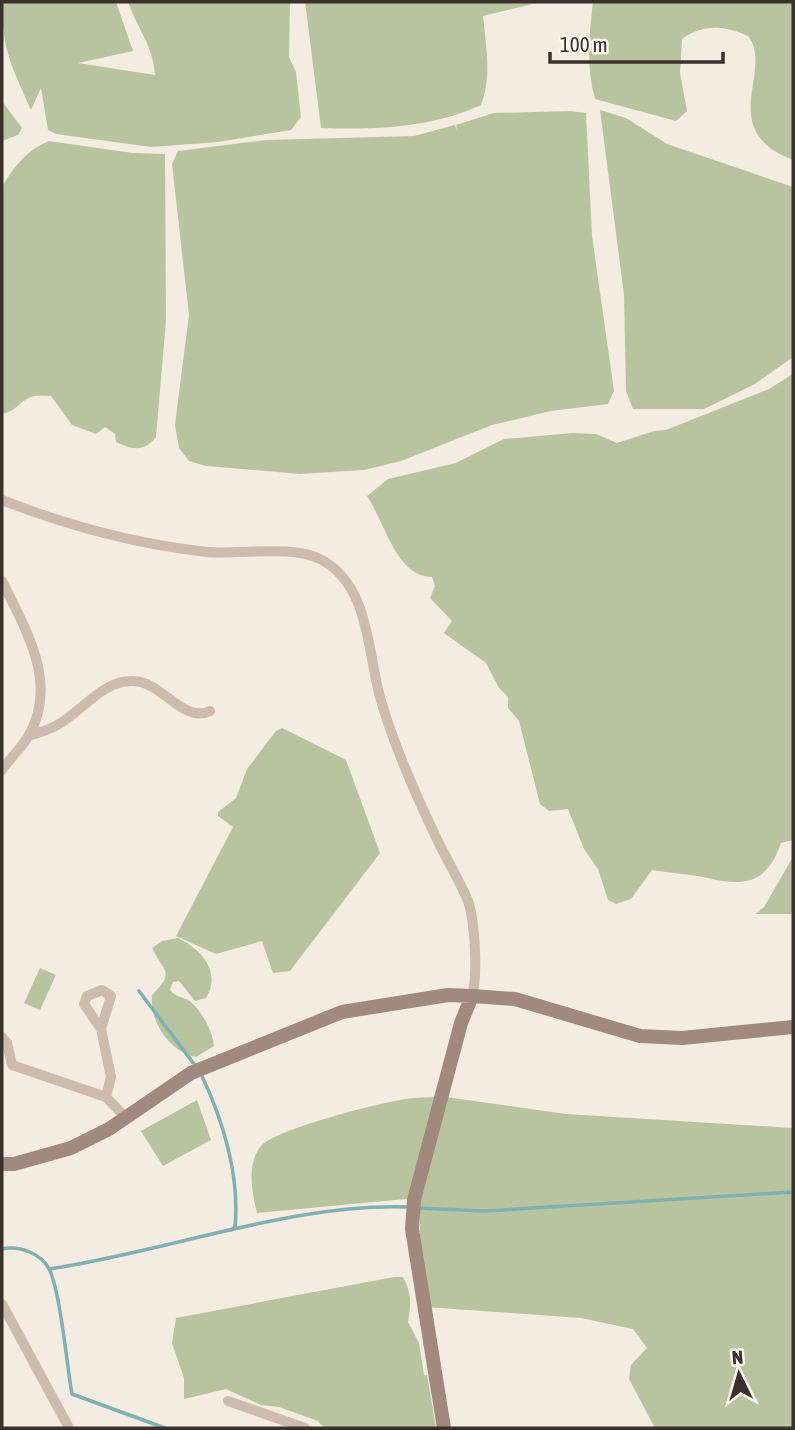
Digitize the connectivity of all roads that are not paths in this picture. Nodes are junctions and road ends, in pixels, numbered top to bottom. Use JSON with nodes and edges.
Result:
{"nodes":[{"id":1,"x":2,"y":500,"type":"edge"},
{"id":2,"x":2,"y":581,"type":"edge"},
{"id":3,"x":211,"y":711,"type":"dead end"},
{"id":4,"x":28,"y":737,"type":"junction"},
{"id":5,"x":2,"y":770,"type":"edge"},
{"id":6,"x":472,"y":996,"type":"junction"},
{"id":7,"x":793,"y":1027,"type":"edge"},
{"id":8,"x":102,"y":1030,"type":"dead end"},
{"id":9,"x":2,"y":1037,"type":"edge"},
{"id":10,"x":106,"y":1097,"type":"junction"},
{"id":11,"x":126,"y":1118,"type":"junction"},
{"id":12,"x":2,"y":1164,"type":"edge"},
{"id":13,"x":2,"y":1304,"type":"edge"},
{"id":14,"x":228,"y":1401,"type":"dead end"},
{"id":15,"x":69,"y":1428,"type":"edge"},
{"id":16,"x":305,"y":1428,"type":"edge"},
{"id":17,"x":444,"y":1428,"type":"edge"}],
"edges":[{"from":1,"to":6,"type":"street"},
{"from":2,"to":4,"type":"street"},
{"from":3,"to":4,"type":"street"},
{"from":4,"to":5,"type":"street"},
{"from":6,"to":7,"type":"street"},
{"from":6,"to":11,"type":"street"},
{"from":6,"to":17,"type":"street"},
{"from":8,"to":10,"type":"street"},
{"from":9,"to":10,"type":"street"},
{"from":10,"to":11,"type":"street"},
{"from":11,"to":12,"type":"street"},
{"from":13,"to":15,"type":"street"},
{"from":14,"to":16,"type":"street"}]}
